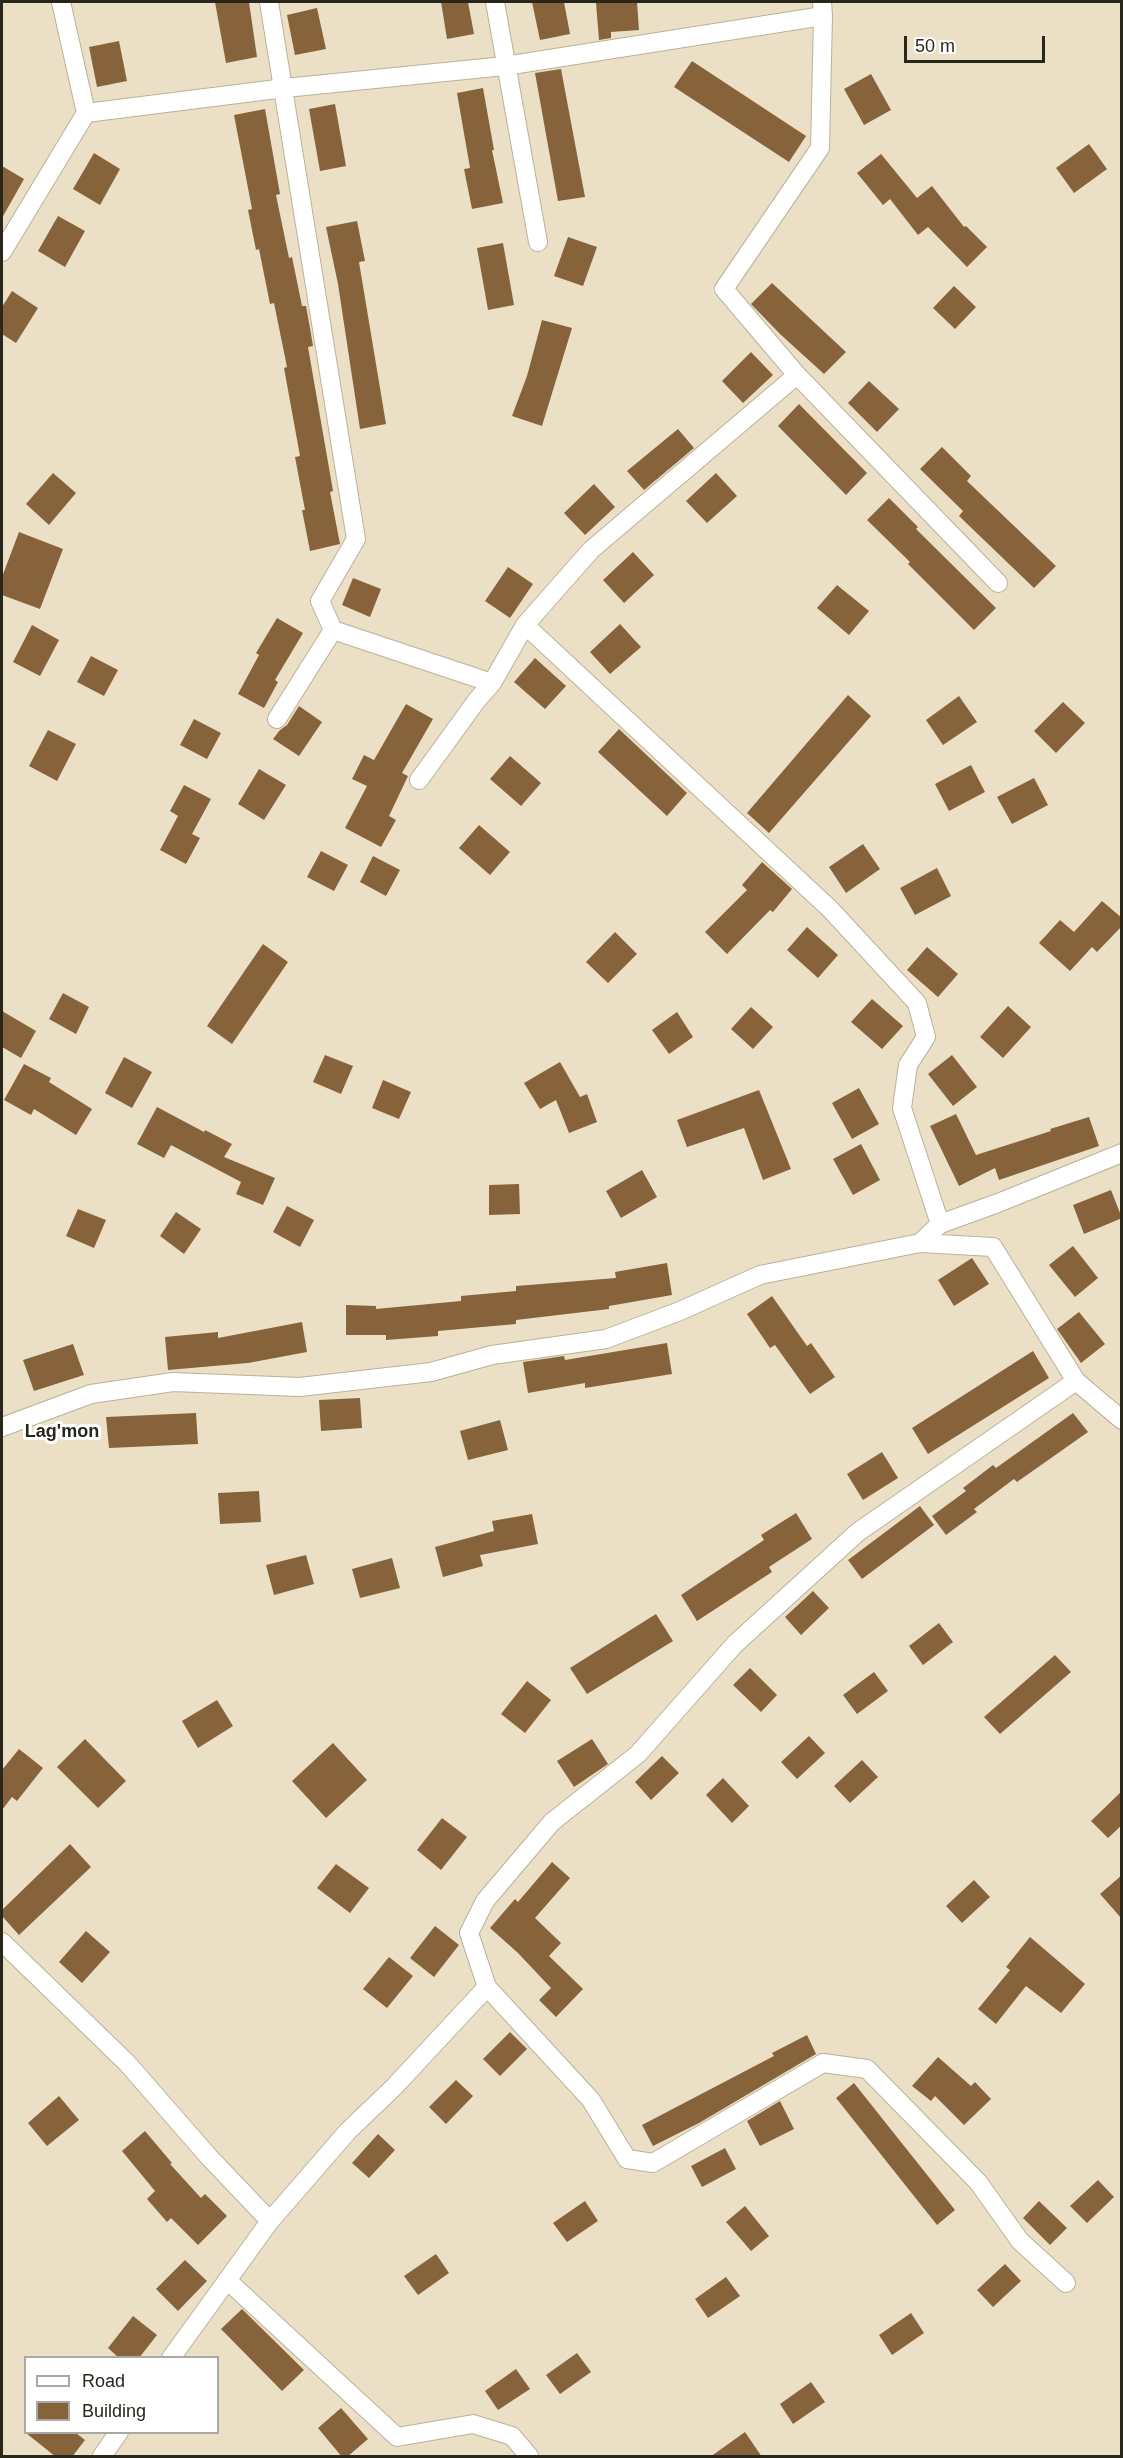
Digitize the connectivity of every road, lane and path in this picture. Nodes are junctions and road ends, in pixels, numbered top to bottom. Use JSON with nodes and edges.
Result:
{"nodes":[{"id":1,"x":61,"y":2,"type":"edge"},
{"id":2,"x":270,"y":2,"type":"edge"},
{"id":3,"x":495,"y":2,"type":"edge"},
{"id":4,"x":823,"y":9,"type":"edge"},
{"id":5,"x":505,"y":66,"type":"junction"},
{"id":6,"x":285,"y":88,"type":"junction"},
{"id":7,"x":86,"y":114,"type":"junction"},
{"id":8,"x":538,"y":242,"type":"dead end"},
{"id":9,"x":2,"y":252,"type":"edge"},
{"id":10,"x":797,"y":375,"type":"junction"},
{"id":11,"x":998,"y":583,"type":"dead end"},
{"id":12,"x":525,"y":625,"type":"junction"},
{"id":13,"x":333,"y":630,"type":"junction"},
{"id":14,"x":492,"y":683,"type":"junction"},
{"id":15,"x":277,"y":719,"type":"dead end"},
{"id":16,"x":419,"y":780,"type":"dead end"},
{"id":17,"x":1122,"y":1153,"type":"edge"},
{"id":18,"x":940,"y":1224,"type":"junction"},
{"id":19,"x":920,"y":1243,"type":"junction"},
{"id":20,"x":1076,"y":1381,"type":"junction"},
{"id":21,"x":1122,"y":1420,"type":"edge"},
{"id":22,"x":2,"y":1427,"type":"edge"},
{"id":23,"x":2,"y":1942,"type":"edge"},
{"id":24,"x":488,"y":1987,"type":"junction"},
{"id":25,"x":270,"y":2221,"type":"junction"},
{"id":26,"x":227,"y":2280,"type":"junction"},
{"id":27,"x":1066,"y":2283,"type":"dead end"},
{"id":28,"x":172,"y":2356,"type":"edge"},
{"id":29,"x":118,"y":2434,"type":"edge"},
{"id":30,"x":102,"y":2457,"type":"edge"},
{"id":31,"x":529,"y":2457,"type":"edge"}],
"edges":[{"from":1,"to":7,"type":"street"},
{"from":2,"to":6,"type":"street"},
{"from":3,"to":5,"type":"street"},
{"from":4,"to":5,"type":"street"},
{"from":4,"to":10,"type":"street"},
{"from":5,"to":6,"type":"street"},
{"from":5,"to":8,"type":"street"},
{"from":6,"to":7,"type":"street"},
{"from":6,"to":13,"type":"street"},
{"from":7,"to":9,"type":"street"},
{"from":10,"to":11,"type":"street"},
{"from":10,"to":12,"type":"street"},
{"from":12,"to":14,"type":"street"},
{"from":12,"to":18,"type":"street"},
{"from":13,"to":14,"type":"street"},
{"from":13,"to":15,"type":"street"},
{"from":14,"to":16,"type":"street"},
{"from":17,"to":18,"type":"street"},
{"from":18,"to":19,"type":"street"},
{"from":19,"to":20,"type":"street"},
{"from":19,"to":22,"type":"street"},
{"from":20,"to":21,"type":"street"},
{"from":20,"to":24,"type":"street"},
{"from":23,"to":25,"type":"street"},
{"from":24,"to":25,"type":"street"},
{"from":24,"to":27,"type":"street"},
{"from":25,"to":26,"type":"street"},
{"from":26,"to":28,"type":"street"},
{"from":26,"to":31,"type":"street"},
{"from":29,"to":30,"type":"street"}]}
